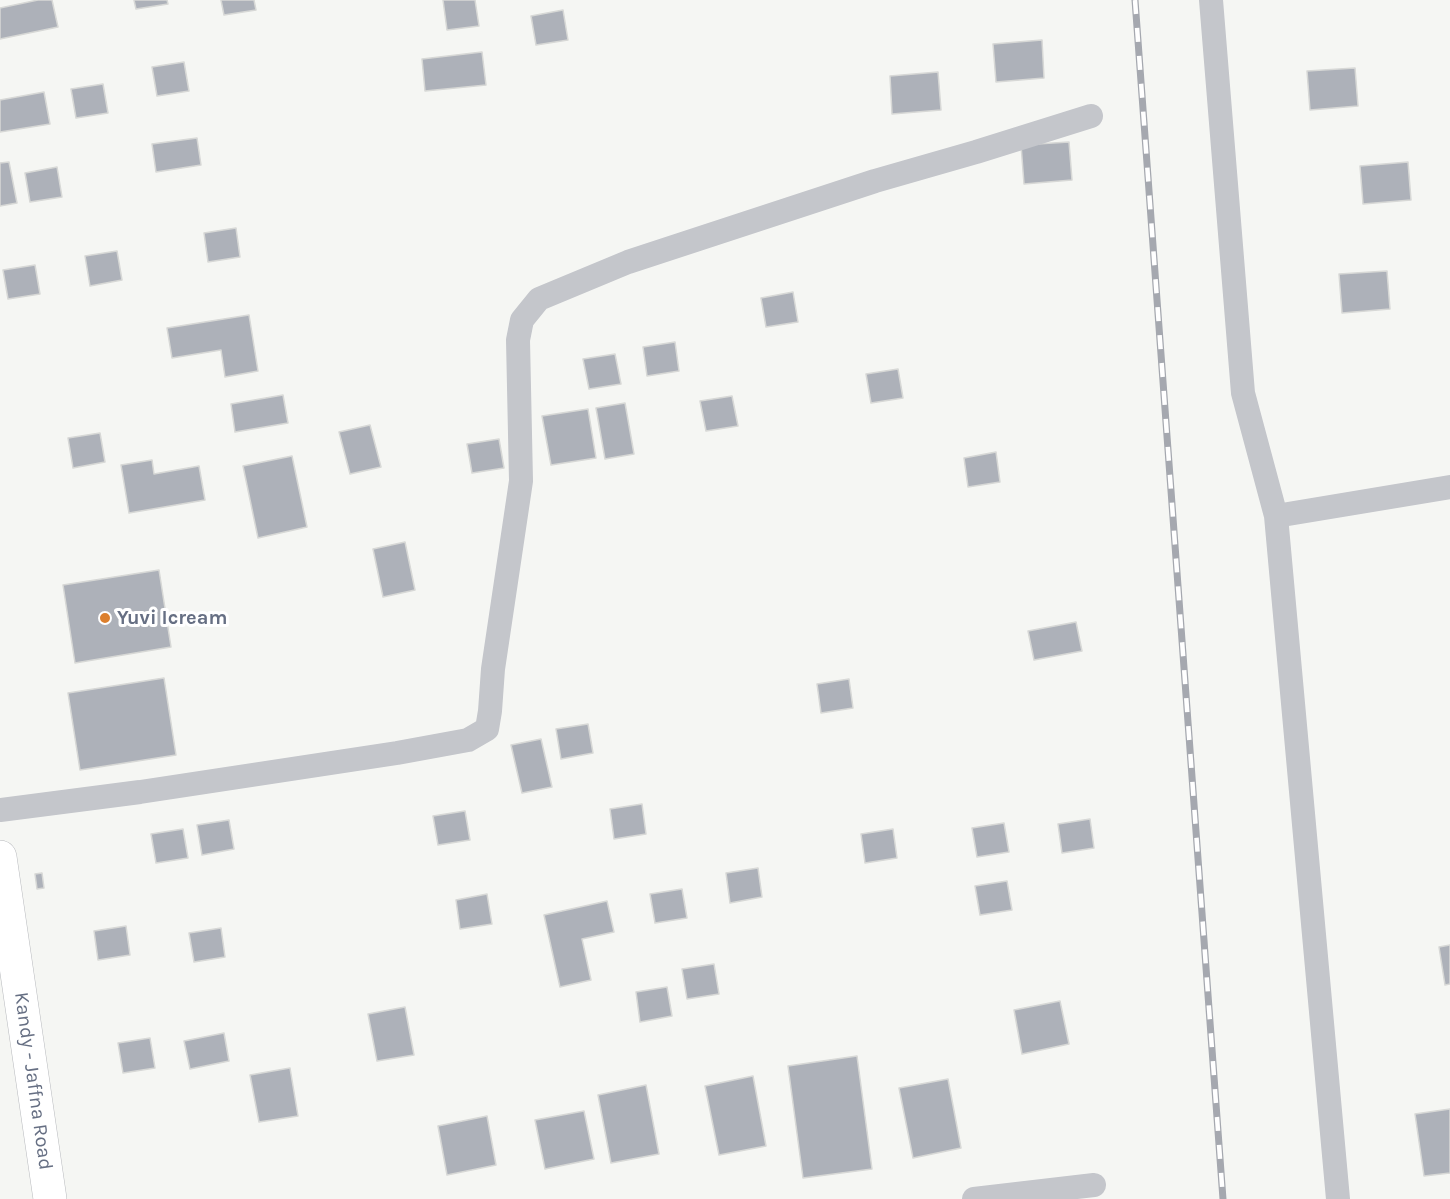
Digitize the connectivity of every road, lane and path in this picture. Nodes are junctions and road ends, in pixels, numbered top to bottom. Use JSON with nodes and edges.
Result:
{"nodes":[{"id":1,"x":1211,"y":0,"type":"edge"},
{"id":2,"x":1091,"y":116,"type":"dead end"},
{"id":3,"x":1450,"y":487,"type":"edge"},
{"id":4,"x":1276,"y":516,"type":"junction"},
{"id":5,"x":0,"y":810,"type":"edge"},
{"id":6,"x":0,"y":857,"type":"edge"},
{"id":7,"x":1094,"y":1185,"type":"dead end"},
{"id":8,"x":50,"y":1199,"type":"edge"},
{"id":9,"x":974,"y":1199,"type":"edge"},
{"id":10,"x":1338,"y":1199,"type":"edge"}],
"edges":[{"from":1,"to":4,"type":"street"},
{"from":2,"to":5,"type":"street"},
{"from":3,"to":4,"type":"street"},
{"from":4,"to":10,"type":"street"},
{"from":6,"to":8,"type":"highway","name":"Kandy - Jaffna Road"},
{"from":7,"to":9,"type":"street"}]}
